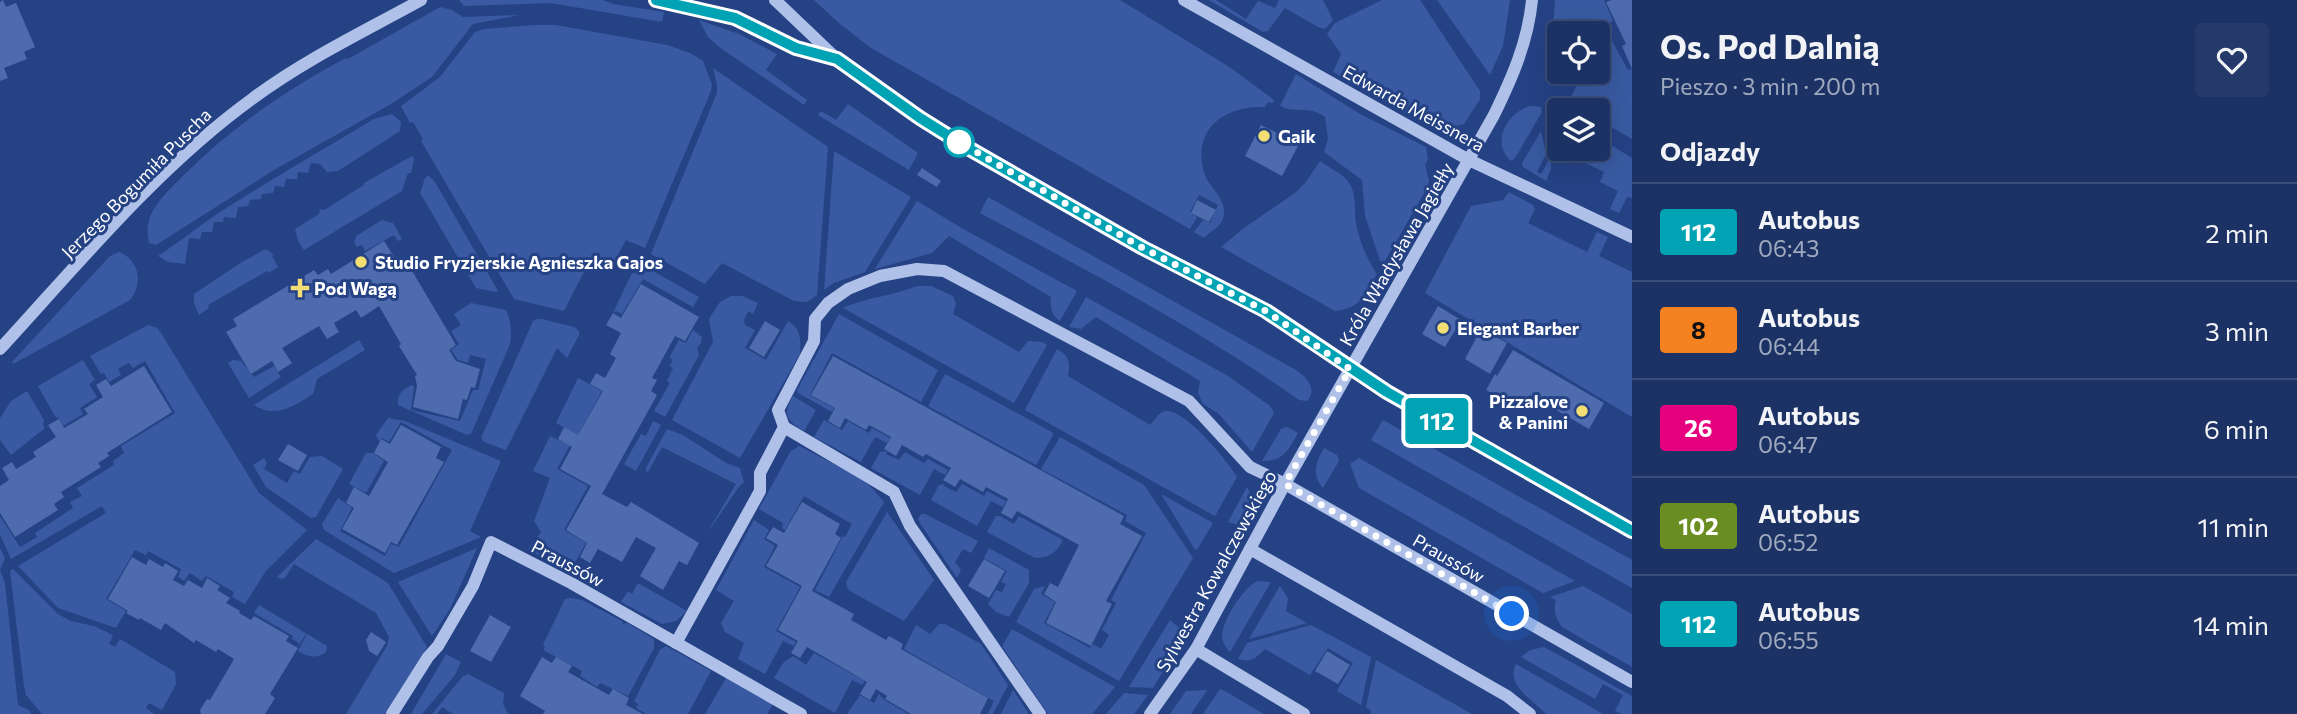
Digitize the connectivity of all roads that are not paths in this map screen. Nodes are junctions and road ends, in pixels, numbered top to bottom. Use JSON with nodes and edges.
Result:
{"nodes":[{"id":1,"x":421,"y":0,"type":"edge"},
{"id":2,"x":656,"y":0,"type":"edge"},
{"id":3,"x":775,"y":0,"type":"edge"},
{"id":4,"x":1184,"y":0,"type":"edge"},
{"id":5,"x":1532,"y":0,"type":"edge"},
{"id":6,"x":837,"y":59,"type":"junction"},
{"id":7,"x":1469,"y":160,"type":"junction"},
{"id":8,"x":1632,"y":237,"type":"edge"},
{"id":9,"x":0,"y":349,"type":"edge"},
{"id":10,"x":1350,"y":369,"type":"junction"},
{"id":11,"x":784,"y":427,"type":"junction"},
{"id":12,"x":1285,"y":484,"type":"junction"},
{"id":13,"x":1632,"y":531,"type":"edge"},
{"id":14,"x":1250,"y":549,"type":"junction"},
{"id":15,"x":676,"y":643,"type":"junction"},
{"id":16,"x":1196,"y":649,"type":"junction"},
{"id":17,"x":1632,"y":682,"type":"edge"},
{"id":18,"x":392,"y":714,"type":"edge"},
{"id":19,"x":801,"y":714,"type":"edge"},
{"id":20,"x":1040,"y":714,"type":"edge"},
{"id":21,"x":1150,"y":714,"type":"edge"},
{"id":22,"x":1304,"y":714,"type":"edge"},
{"id":23,"x":1530,"y":714,"type":"edge"}],
"edges":[{"from":1,"to":9,"type":"street","name":"Jerzego Bogumiła Puscha"},
{"from":2,"to":6,"type":"street"},
{"from":3,"to":6,"type":"street"},
{"from":4,"to":7,"type":"street","name":"Edwarda Meissnera"},
{"from":5,"to":7,"type":"street","name":"Króla Władysława Jagiełły"},
{"from":6,"to":10,"type":"street"},
{"from":7,"to":8,"type":"street","name":"Edwarda Meissnera"},
{"from":7,"to":10,"type":"street","name":"Króla Władysława Jagiełły"},
{"from":10,"to":12,"type":"street","name":"Sylwestra Kowalczewskiego"},
{"from":10,"to":13,"type":"street"},
{"from":11,"to":12,"type":"street","name":"Praussów"},
{"from":11,"to":15,"type":"street"},
{"from":11,"to":20,"type":"street"},
{"from":12,"to":14,"type":"street","name":"Sylwestra Kowalczewskiego"},
{"from":12,"to":17,"type":"street","name":"Praussów"},
{"from":14,"to":16,"type":"street","name":"Sylwestra Kowalczewskiego"},
{"from":14,"to":23,"type":"street"},
{"from":15,"to":18,"type":"street","name":"Praussów"},
{"from":15,"to":19,"type":"street","name":"Praussów"},
{"from":16,"to":21,"type":"street","name":"Sylwestra Kowalczewskiego"},
{"from":16,"to":22,"type":"street"}]}
